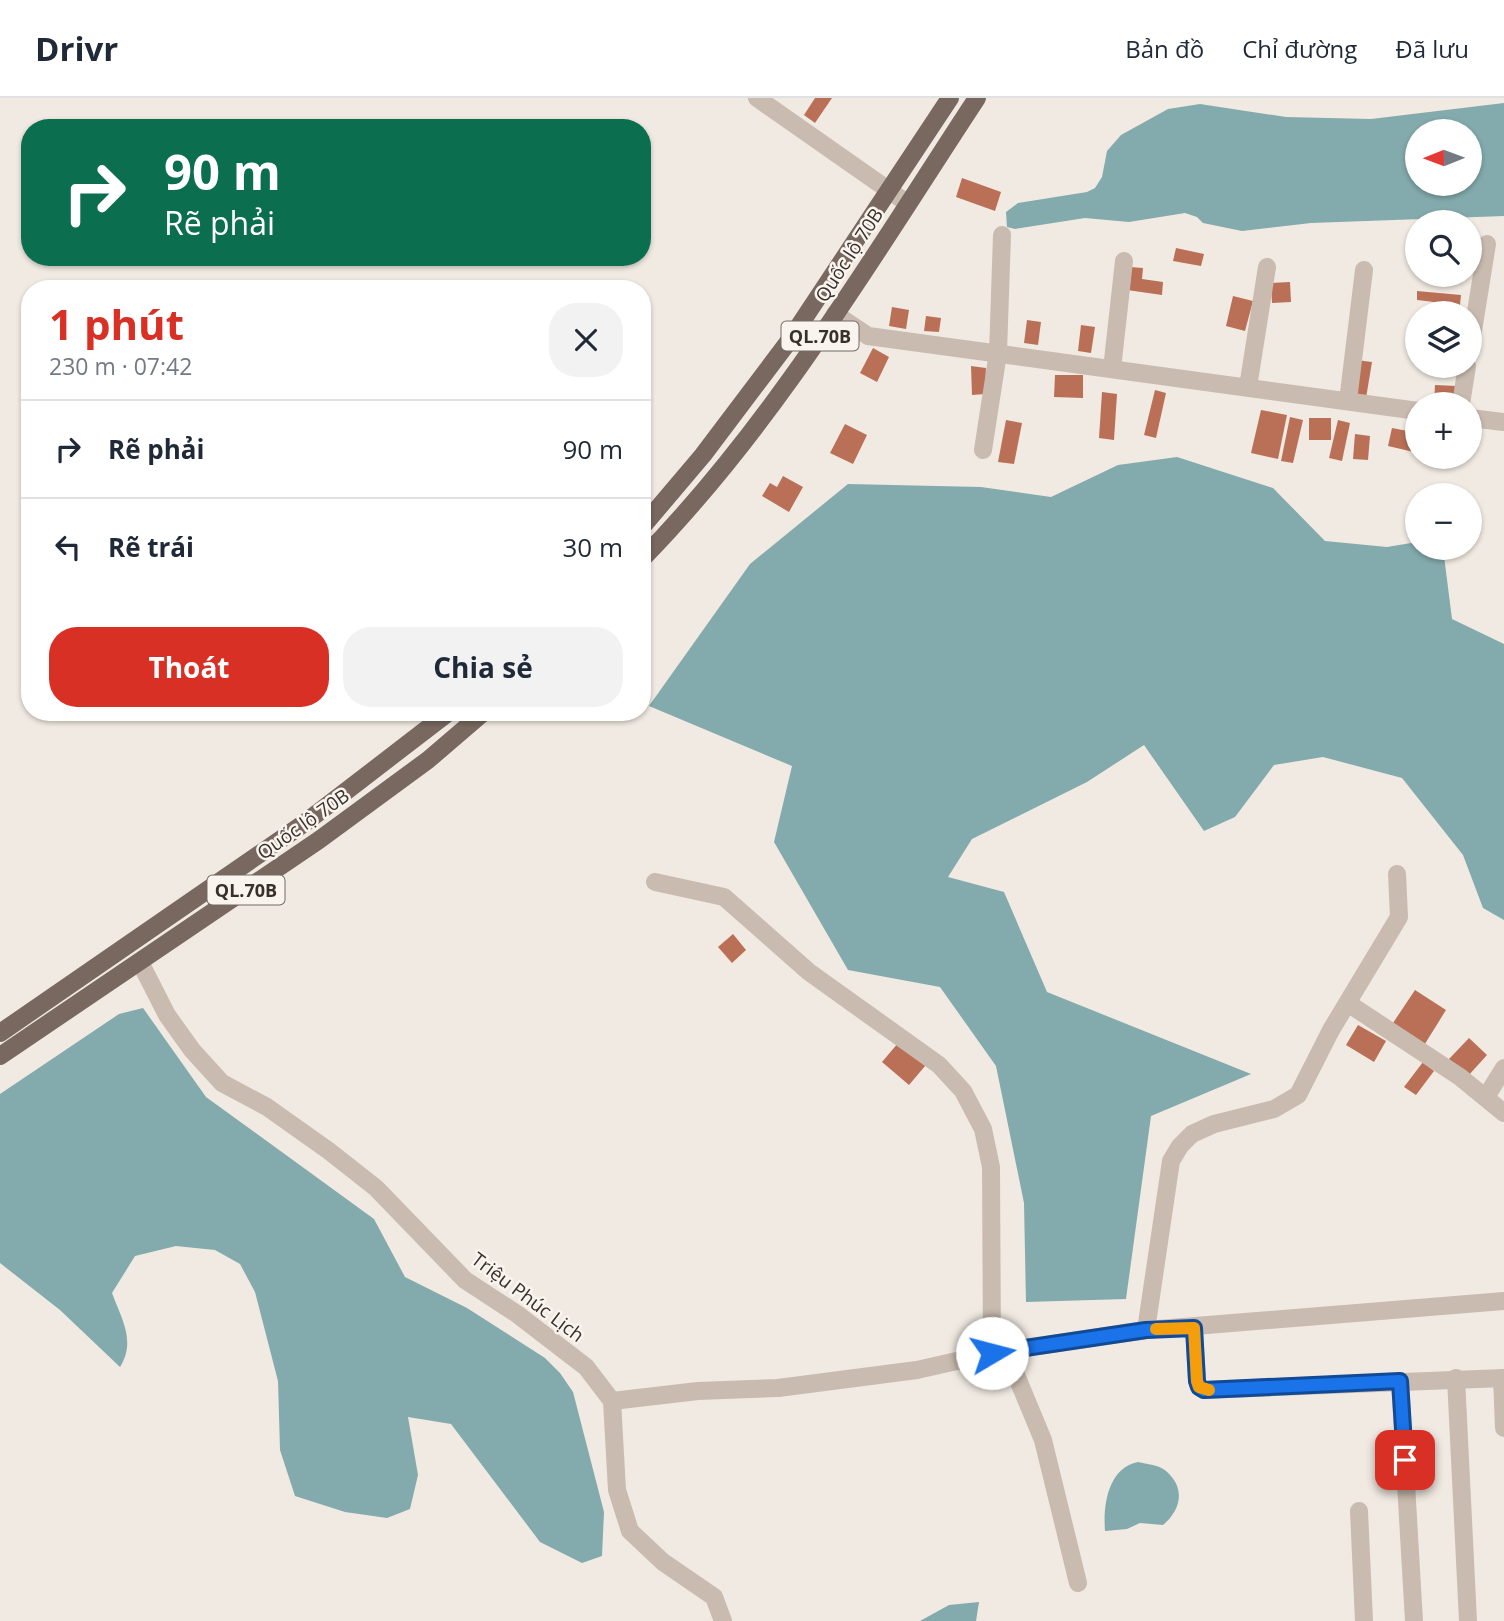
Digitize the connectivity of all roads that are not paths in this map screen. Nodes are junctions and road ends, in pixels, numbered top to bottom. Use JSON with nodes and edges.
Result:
{"nodes":[{"id":1,"x":757,"y":98,"type":"edge"},
{"id":2,"x":950,"y":98,"type":"edge"},
{"id":3,"x":977,"y":98,"type":"edge"},
{"id":4,"x":893,"y":183,"type":"junction"},
{"id":5,"x":912,"y":197,"type":"junction"},
{"id":6,"x":1002,"y":235,"type":"dead end"},
{"id":7,"x":1487,"y":244,"type":"dead end"},
{"id":8,"x":1124,"y":261,"type":"dead end"},
{"id":9,"x":1267,"y":267,"type":"dead end"},
{"id":10,"x":1364,"y":270,"type":"dead end"},
{"id":11,"x":1478,"y":301,"type":"edge"},
{"id":12,"x":835,"y":314,"type":"junction"},
{"id":13,"x":998,"y":353,"type":"junction"},
{"id":14,"x":1112,"y":369,"type":"junction"},
{"id":15,"x":1248,"y":387,"type":"junction"},
{"id":16,"x":1348,"y":401,"type":"junction"},
{"id":17,"x":1405,"y":409,"type":"edge"},
{"id":18,"x":1482,"y":419,"type":"edge"},
{"id":19,"x":1504,"y":422,"type":"edge"},
{"id":20,"x":983,"y":450,"type":"dead end"},
{"id":21,"x":651,"y":517,"type":"edge"},
{"id":22,"x":651,"y":549,"type":"edge"},
{"id":23,"x":437,"y":721,"type":"edge"},
{"id":24,"x":474,"y":721,"type":"edge"},
{"id":25,"x":306,"y":822,"type":"junction"},
{"id":26,"x":319,"y":840,"type":"junction"},
{"id":27,"x":1397,"y":874,"type":"dead end"},
{"id":28,"x":655,"y":882,"type":"dead end"},
{"id":29,"x":140,"y":962,"type":"junction"},
{"id":30,"x":1349,"y":1004,"type":"junction"},
{"id":31,"x":0,"y":1032,"type":"edge"},
{"id":32,"x":0,"y":1056,"type":"edge"},
{"id":33,"x":1504,"y":1068,"type":"edge"},
{"id":34,"x":1486,"y":1097,"type":"junction"},
{"id":35,"x":1504,"y":1113,"type":"edge"},
{"id":36,"x":1504,"y":1301,"type":"edge"},
{"id":37,"x":1194,"y":1328,"type":"junction"},
{"id":38,"x":1146,"y":1330,"type":"junction"},
{"id":39,"x":999,"y":1352,"type":"junction"},
{"id":40,"x":1456,"y":1378,"type":"junction"},
{"id":41,"x":1503,"y":1378,"type":"edge"},
{"id":42,"x":1400,"y":1381,"type":"junction"},
{"id":43,"x":612,"y":1401,"type":"junction"},
{"id":44,"x":1504,"y":1427,"type":"edge"},
{"id":45,"x":1359,"y":1511,"type":"dead end"},
{"id":46,"x":1078,"y":1583,"type":"dead end"},
{"id":47,"x":723,"y":1621,"type":"edge"},
{"id":48,"x":1364,"y":1621,"type":"edge"},
{"id":49,"x":1415,"y":1621,"type":"edge"},
{"id":50,"x":1468,"y":1621,"type":"edge"}],
"edges":[{"from":1,"to":4,"type":"street"},
{"from":2,"to":4,"type":"main road","name":"Quốc lộ 70B","number":"QL.70B"},
{"from":3,"to":5,"type":"main road","name":"Quốc lộ 70B","number":"QL.70B"},
{"from":4,"to":5,"type":"main road"},
{"from":4,"to":21,"type":"main road","name":"Quốc lộ 70B","number":"QL.70B"},
{"from":5,"to":12,"type":"main road","name":"Quốc lộ 70B","number":"QL.70B"},
{"from":6,"to":13,"type":"street"},
{"from":7,"to":11,"type":"street"},
{"from":8,"to":14,"type":"street"},
{"from":9,"to":15,"type":"street"},
{"from":10,"to":16,"type":"street"},
{"from":12,"to":13,"type":"street"},
{"from":12,"to":22,"type":"main road","name":"Quốc lộ 70B","number":"QL.70B"},
{"from":13,"to":14,"type":"street"},
{"from":13,"to":20,"type":"street"},
{"from":14,"to":15,"type":"street"},
{"from":15,"to":16,"type":"street"},
{"from":16,"to":17,"type":"street"},
{"from":18,"to":19,"type":"street"},
{"from":23,"to":25,"type":"main road","name":"Quốc lộ 70B","number":"QL.70B"},
{"from":24,"to":26,"type":"main road","name":"Quốc lộ 70B","number":"QL.70B"},
{"from":25,"to":26,"type":"main road"},
{"from":25,"to":31,"type":"main road","name":"Quốc lộ 70B","number":"QL.70B"},
{"from":26,"to":29,"type":"main road","name":"Quốc lộ 70B","number":"QL.70B"},
{"from":27,"to":30,"type":"street"},
{"from":28,"to":39,"type":"street"},
{"from":29,"to":32,"type":"main road","name":"Quốc lộ 70B","number":"QL.70B"},
{"from":29,"to":43,"type":"street","name":"Triệu Phúc Lịch"},
{"from":30,"to":34,"type":"street"},
{"from":30,"to":38,"type":"street"},
{"from":33,"to":34,"type":"street"},
{"from":34,"to":35,"type":"street"},
{"from":36,"to":37,"type":"street"},
{"from":37,"to":38,"type":"street"},
{"from":37,"to":42,"type":"street"},
{"from":38,"to":39,"type":"street"},
{"from":39,"to":43,"type":"street"},
{"from":39,"to":46,"type":"street"},
{"from":40,"to":41,"type":"street"},
{"from":40,"to":42,"type":"street"},
{"from":40,"to":50,"type":"street"},
{"from":41,"to":44,"type":"street"},
{"from":42,"to":49,"type":"street"},
{"from":43,"to":47,"type":"street"},
{"from":45,"to":48,"type":"street"}]}
